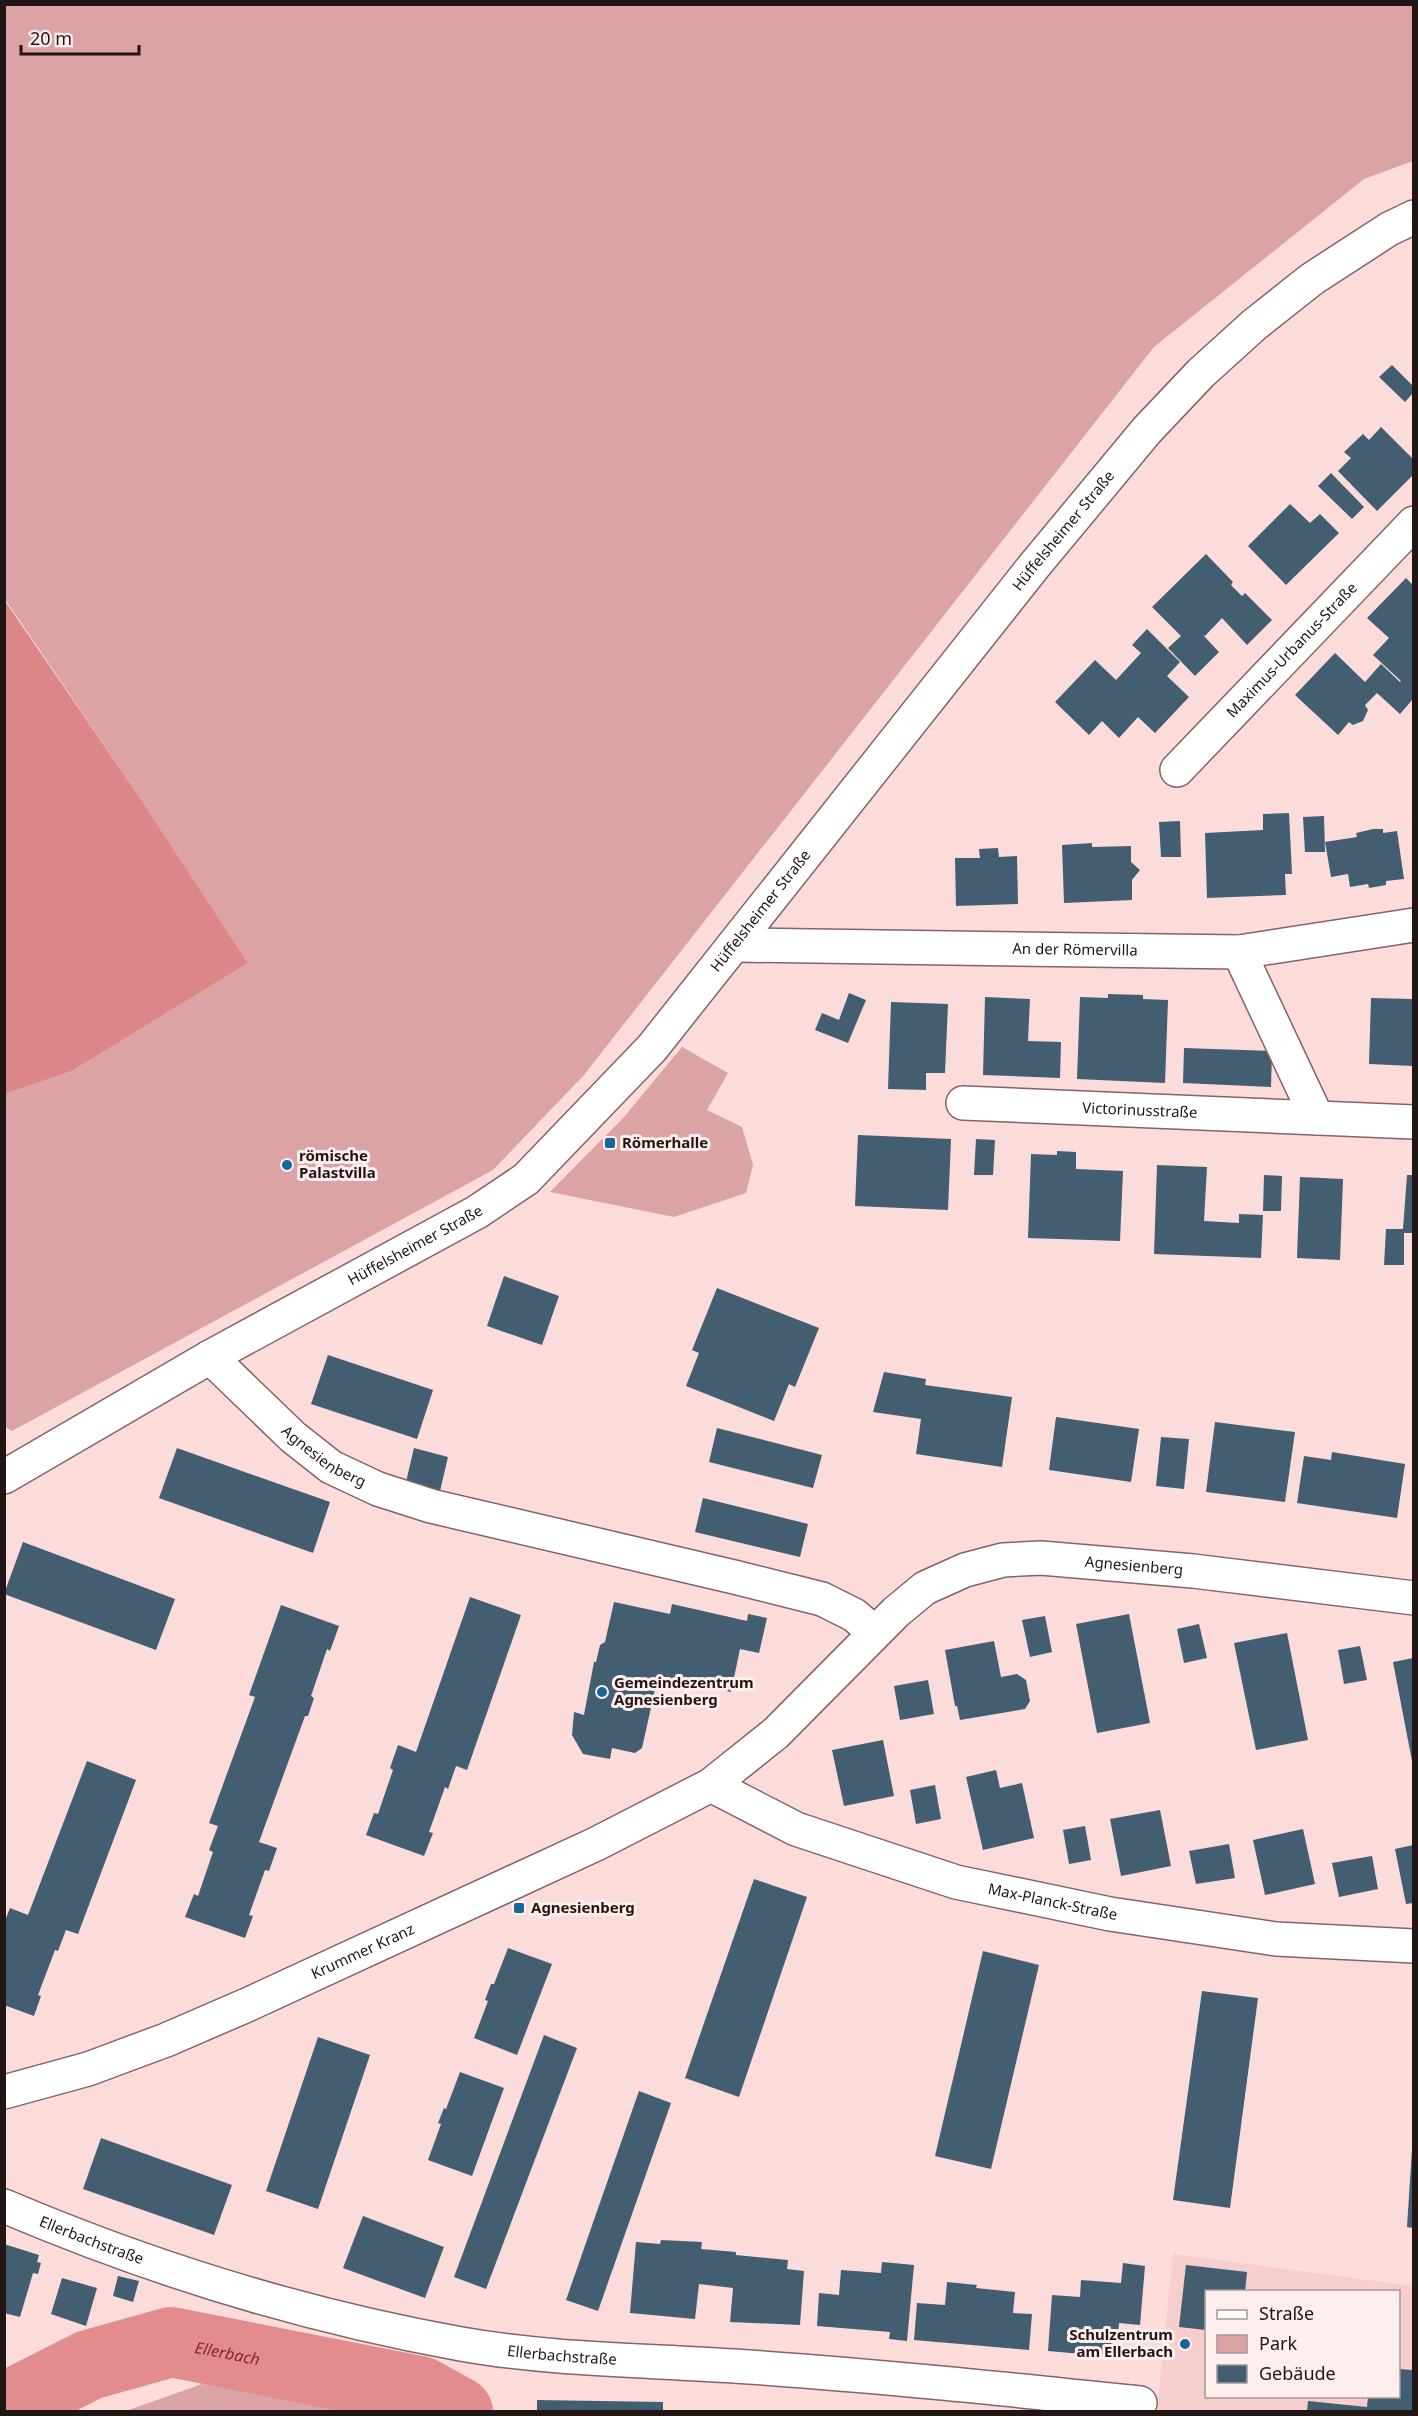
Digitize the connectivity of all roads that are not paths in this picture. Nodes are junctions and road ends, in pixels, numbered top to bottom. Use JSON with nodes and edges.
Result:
{"nodes":[{"id":1,"x":1413,"y":217,"type":"edge"},
{"id":2,"x":1411,"y":529,"type":"edge"},
{"id":3,"x":1177,"y":770,"type":"dead end"},
{"id":4,"x":1413,"y":925,"type":"edge"},
{"id":5,"x":736,"y":945,"type":"junction"},
{"id":6,"x":1239,"y":952,"type":"junction"},
{"id":7,"x":963,"y":1103,"type":"dead end"},
{"id":8,"x":1317,"y":1118,"type":"junction"},
{"id":9,"x":1413,"y":1122,"type":"edge"},
{"id":10,"x":210,"y":1358,"type":"junction"},
{"id":11,"x":4,"y":1477,"type":"edge"},
{"id":12,"x":1413,"y":1598,"type":"edge"},
{"id":13,"x":874,"y":1632,"type":"junction"},
{"id":14,"x":711,"y":1785,"type":"junction"},
{"id":15,"x":1413,"y":1946,"type":"edge"},
{"id":16,"x":4,"y":2092,"type":"edge"},
{"id":17,"x":4,"y":2206,"type":"edge"},
{"id":18,"x":1140,"y":2403,"type":"dead end"}],
"edges":[{"from":1,"to":5,"type":"street","name":"Hüffelsheimer Straße"},
{"from":2,"to":3,"type":"street","name":"Maximus-Urbanus-Straße"},
{"from":4,"to":6,"type":"street","name":"An der Römervilla"},
{"from":5,"to":6,"type":"street","name":"An der Römervilla"},
{"from":5,"to":10,"type":"street","name":"Hüffelsheimer Straße"},
{"from":6,"to":8,"type":"street"},
{"from":7,"to":8,"type":"street","name":"Victorinusstraße"},
{"from":8,"to":9,"type":"street","name":"Victorinusstraße"},
{"from":10,"to":11,"type":"street","name":"Hüffelsheimer Straße"},
{"from":10,"to":13,"type":"street","name":"Agnesienberg"},
{"from":12,"to":13,"type":"street","name":"Agnesienberg"},
{"from":13,"to":14,"type":"street","name":"Agnesienberg"},
{"from":14,"to":15,"type":"street","name":"Max-Planck-Straße"},
{"from":14,"to":16,"type":"street","name":"Krummer Kranz"},
{"from":17,"to":18,"type":"street","name":"Ellerbachstraße"}]}
